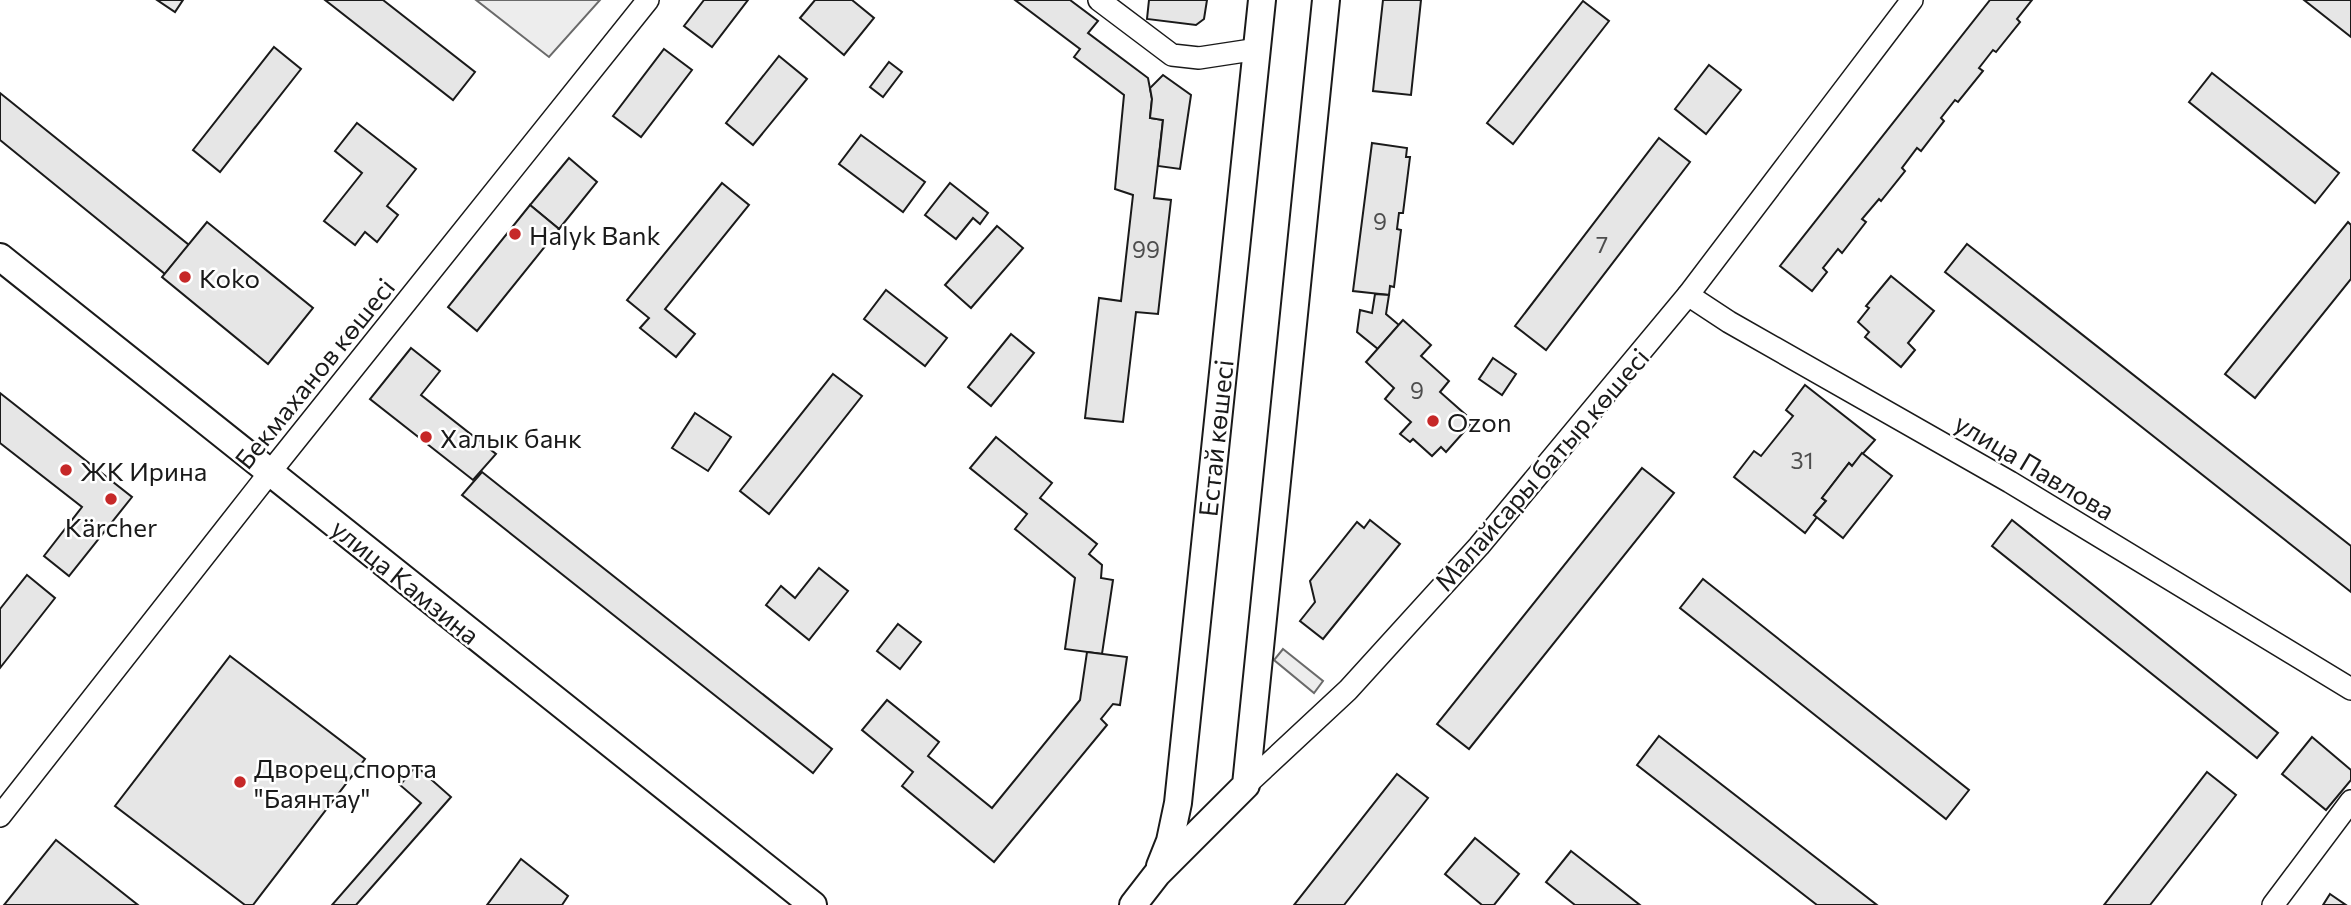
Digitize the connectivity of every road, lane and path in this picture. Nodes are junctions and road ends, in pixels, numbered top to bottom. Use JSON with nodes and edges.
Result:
{"nodes":[{"id":1,"x":648,"y":0,"type":"edge"},
{"id":2,"x":1099,"y":0,"type":"edge"},
{"id":3,"x":1262,"y":0,"type":"edge"},
{"id":4,"x":1326,"y":0,"type":"edge"},
{"id":5,"x":1912,"y":0,"type":"edge"},
{"id":6,"x":1258,"y":49,"type":"junction"},
{"id":7,"x":0,"y":257,"type":"edge"},
{"id":8,"x":1688,"y":295,"type":"junction"},
{"id":9,"x":271,"y":471,"type":"junction"},
{"id":10,"x":2351,"y":689,"type":"edge"},
{"id":11,"x":1246,"y":785,"type":"junction"},
{"id":12,"x":2351,"y":801,"type":"edge"},
{"id":13,"x":0,"y":816,"type":"edge"},
{"id":14,"x":1157,"y":874,"type":"junction"},
{"id":15,"x":813,"y":905,"type":"edge"},
{"id":16,"x":1133,"y":905,"type":"edge"},
{"id":17,"x":2273,"y":905,"type":"edge"}],
"edges":[{"from":1,"to":9,"type":"street","name":"Бекмаханов көшесі"},
{"from":2,"to":6,"type":"street"},
{"from":3,"to":6,"type":"main road","name":"Естай көшесі"},
{"from":4,"to":11,"type":"main road"},
{"from":5,"to":8,"type":"street","name":"Малайсары батыр көшесі"},
{"from":6,"to":14,"type":"main road","name":"Естай көшесі"},
{"from":7,"to":9,"type":"main road","name":"улица Камзина"},
{"from":8,"to":10,"type":"street","name":"улица Павлова"},
{"from":8,"to":11,"type":"street","name":"Малайсары батыр көшесі"},
{"from":9,"to":13,"type":"street","name":"Бекмаханов көшесі"},
{"from":9,"to":15,"type":"main road","name":"улица Камзина"},
{"from":11,"to":14,"type":"main road","name":"Малайсары батыр көшесі"},
{"from":12,"to":17,"type":"street"},
{"from":14,"to":16,"type":"main road","name":"Малайсары батыр көшесі"}]}
